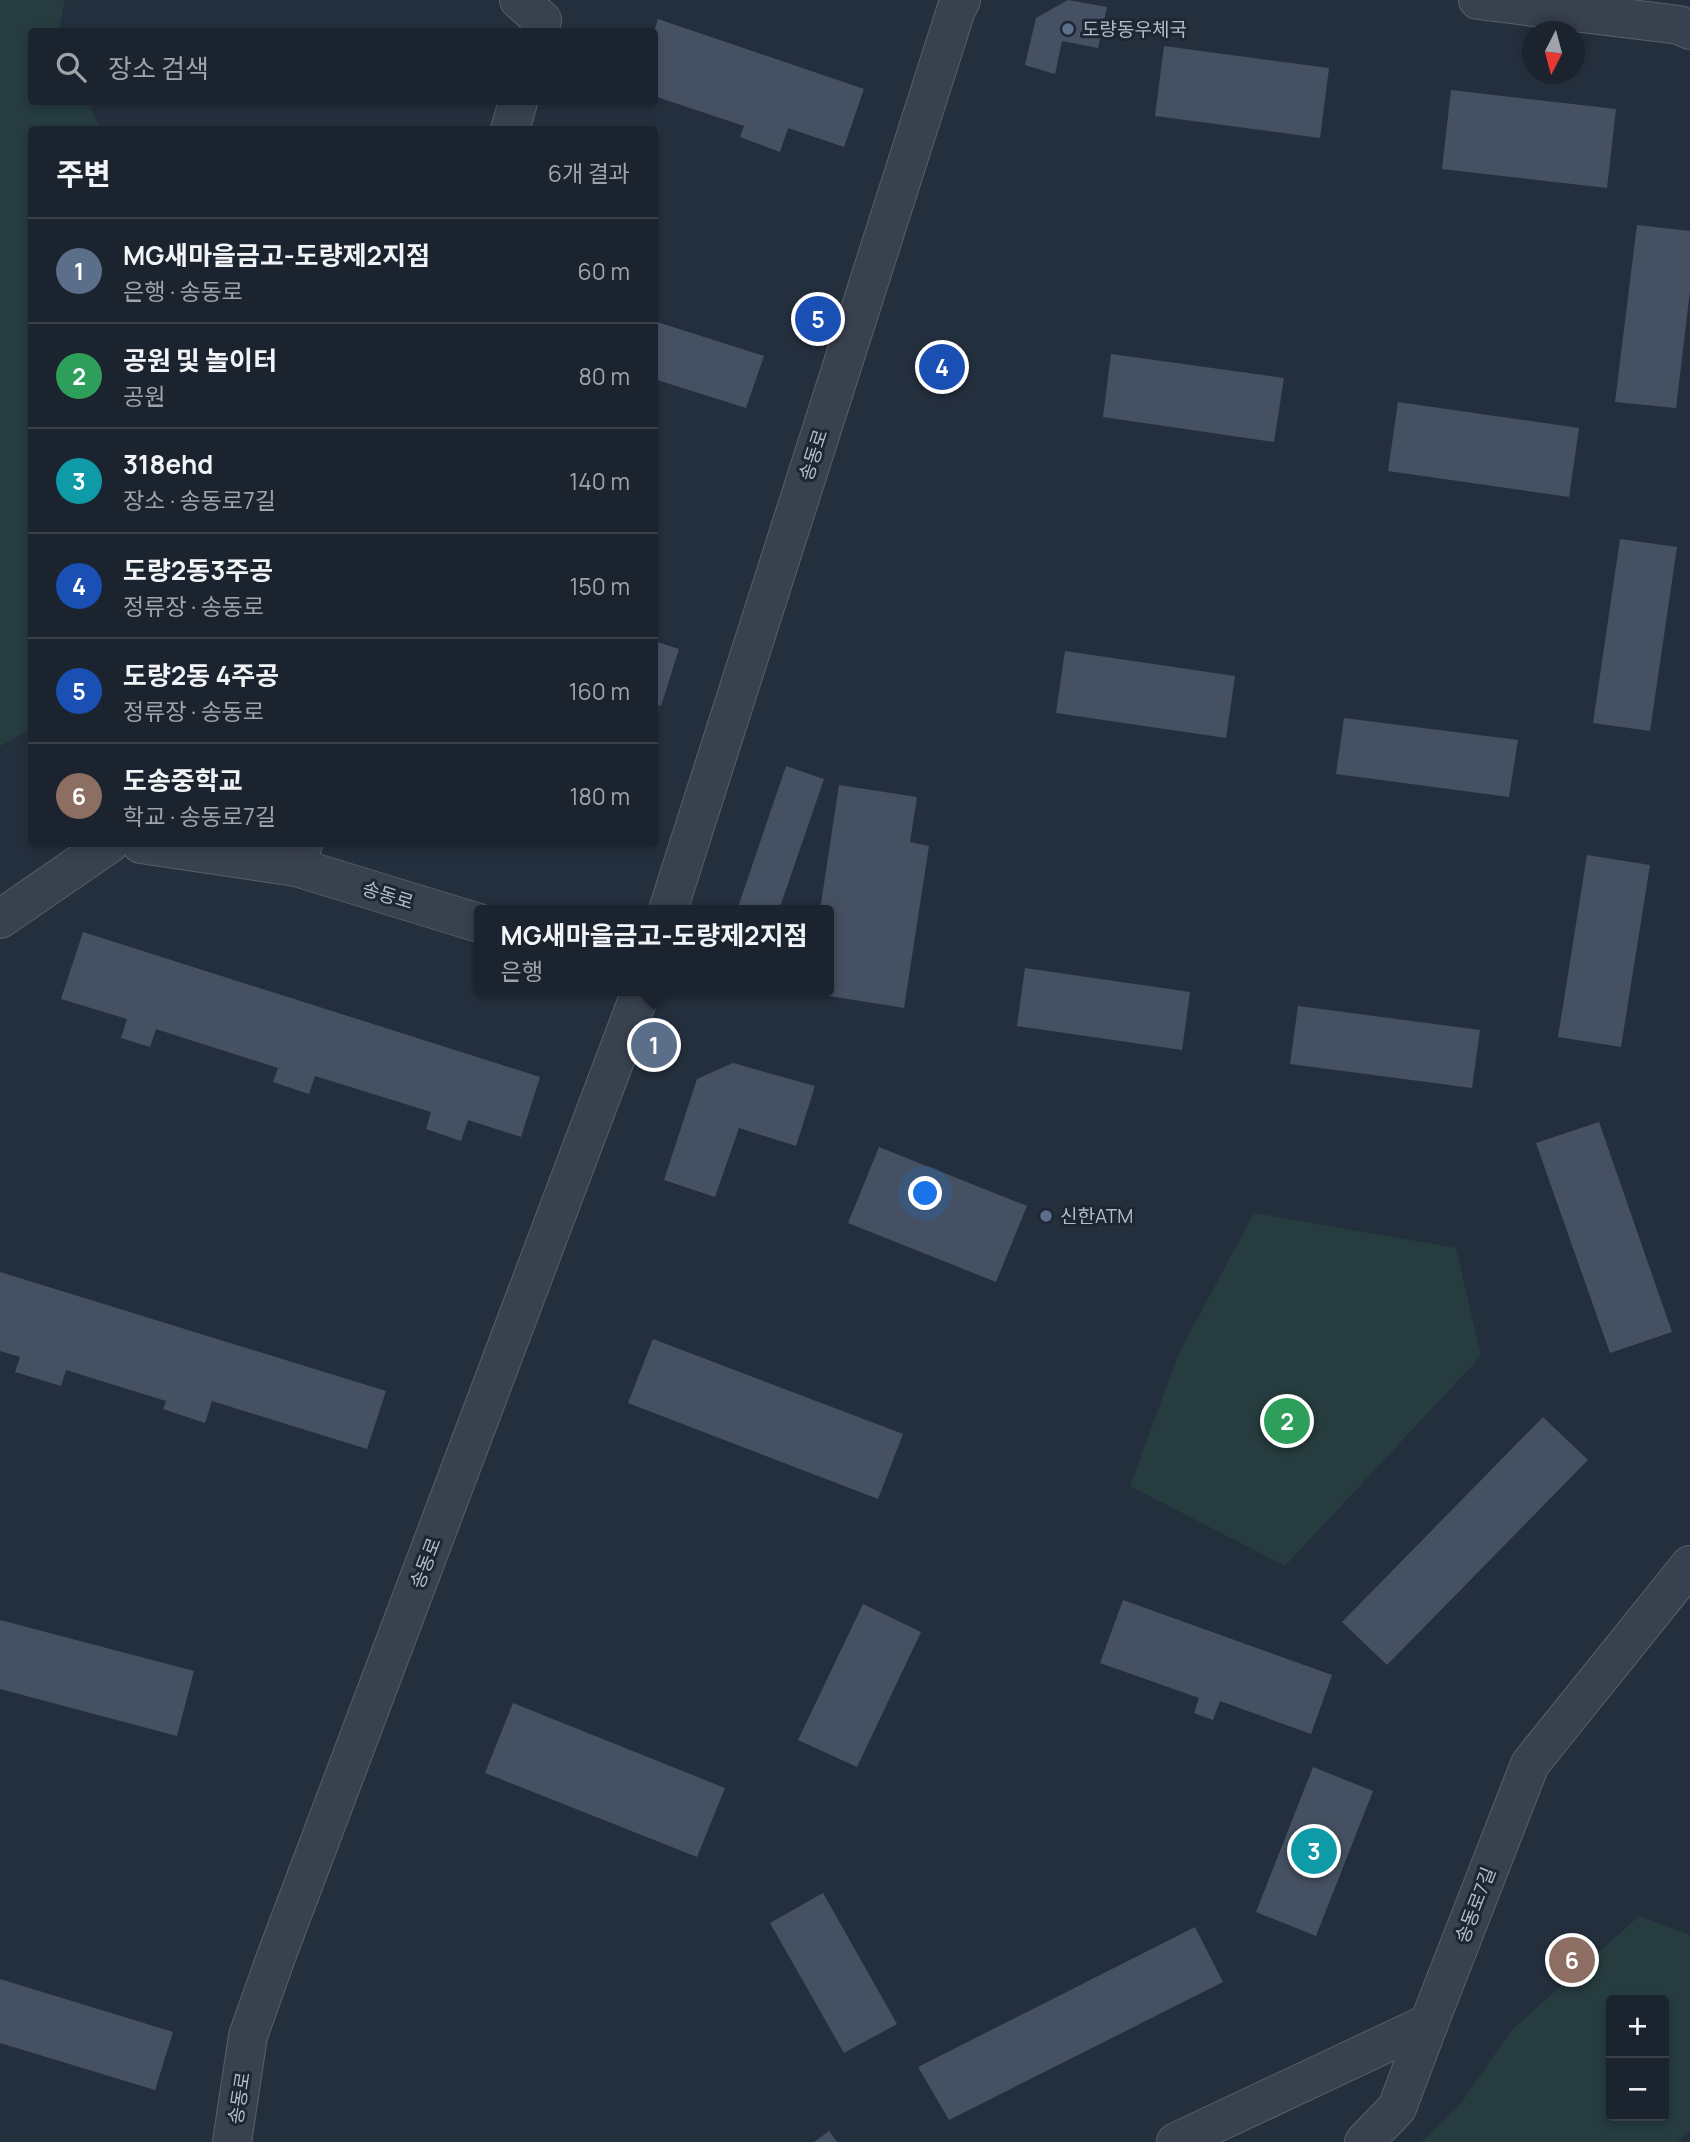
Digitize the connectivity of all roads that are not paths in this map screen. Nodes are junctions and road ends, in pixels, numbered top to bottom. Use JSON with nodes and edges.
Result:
{"nodes":[{"id":1,"x":519,"y":0,"type":"edge"},
{"id":2,"x":961,"y":0,"type":"edge"},
{"id":3,"x":1478,"y":0,"type":"edge"},
{"id":4,"x":1604,"y":8,"type":"edge"},
{"id":5,"x":540,"y":28,"type":"edge"},
{"id":6,"x":1690,"y":30,"type":"edge"},
{"id":7,"x":517,"y":105,"type":"edge"},
{"id":8,"x":511,"y":126,"type":"edge"},
{"id":9,"x":105,"y":847,"type":"edge"},
{"id":10,"x":184,"y":847,"type":"edge"},
{"id":11,"x":300,"y":855,"type":"edge"},
{"id":12,"x":670,"y":905,"type":"edge"},
{"id":13,"x":0,"y":919,"type":"edge"},
{"id":14,"x":474,"y":921,"type":"edge"},
{"id":15,"x":639,"y":996,"type":"edge"},
{"id":16,"x":1690,"y":1565,"type":"edge"},
{"id":17,"x":1429,"y":2023,"type":"junction"},
{"id":18,"x":232,"y":2142,"type":"edge"},
{"id":19,"x":1176,"y":2142,"type":"edge"},
{"id":20,"x":1364,"y":2142,"type":"edge"}],
"edges":[{"from":1,"to":5,"type":"street"},
{"from":2,"to":12,"type":"street","name":"송동로"},
{"from":3,"to":4,"type":"street"},
{"from":4,"to":6,"type":"street"},
{"from":7,"to":8,"type":"street"},
{"from":9,"to":13,"type":"street"},
{"from":10,"to":11,"type":"street","name":"송동로"},
{"from":11,"to":14,"type":"street","name":"송동로"},
{"from":15,"to":18,"type":"street","name":"송동로"},
{"from":16,"to":17,"type":"street","name":"송동로7길"},
{"from":17,"to":19,"type":"street"},
{"from":17,"to":20,"type":"street","name":"송동로7길"}]}
